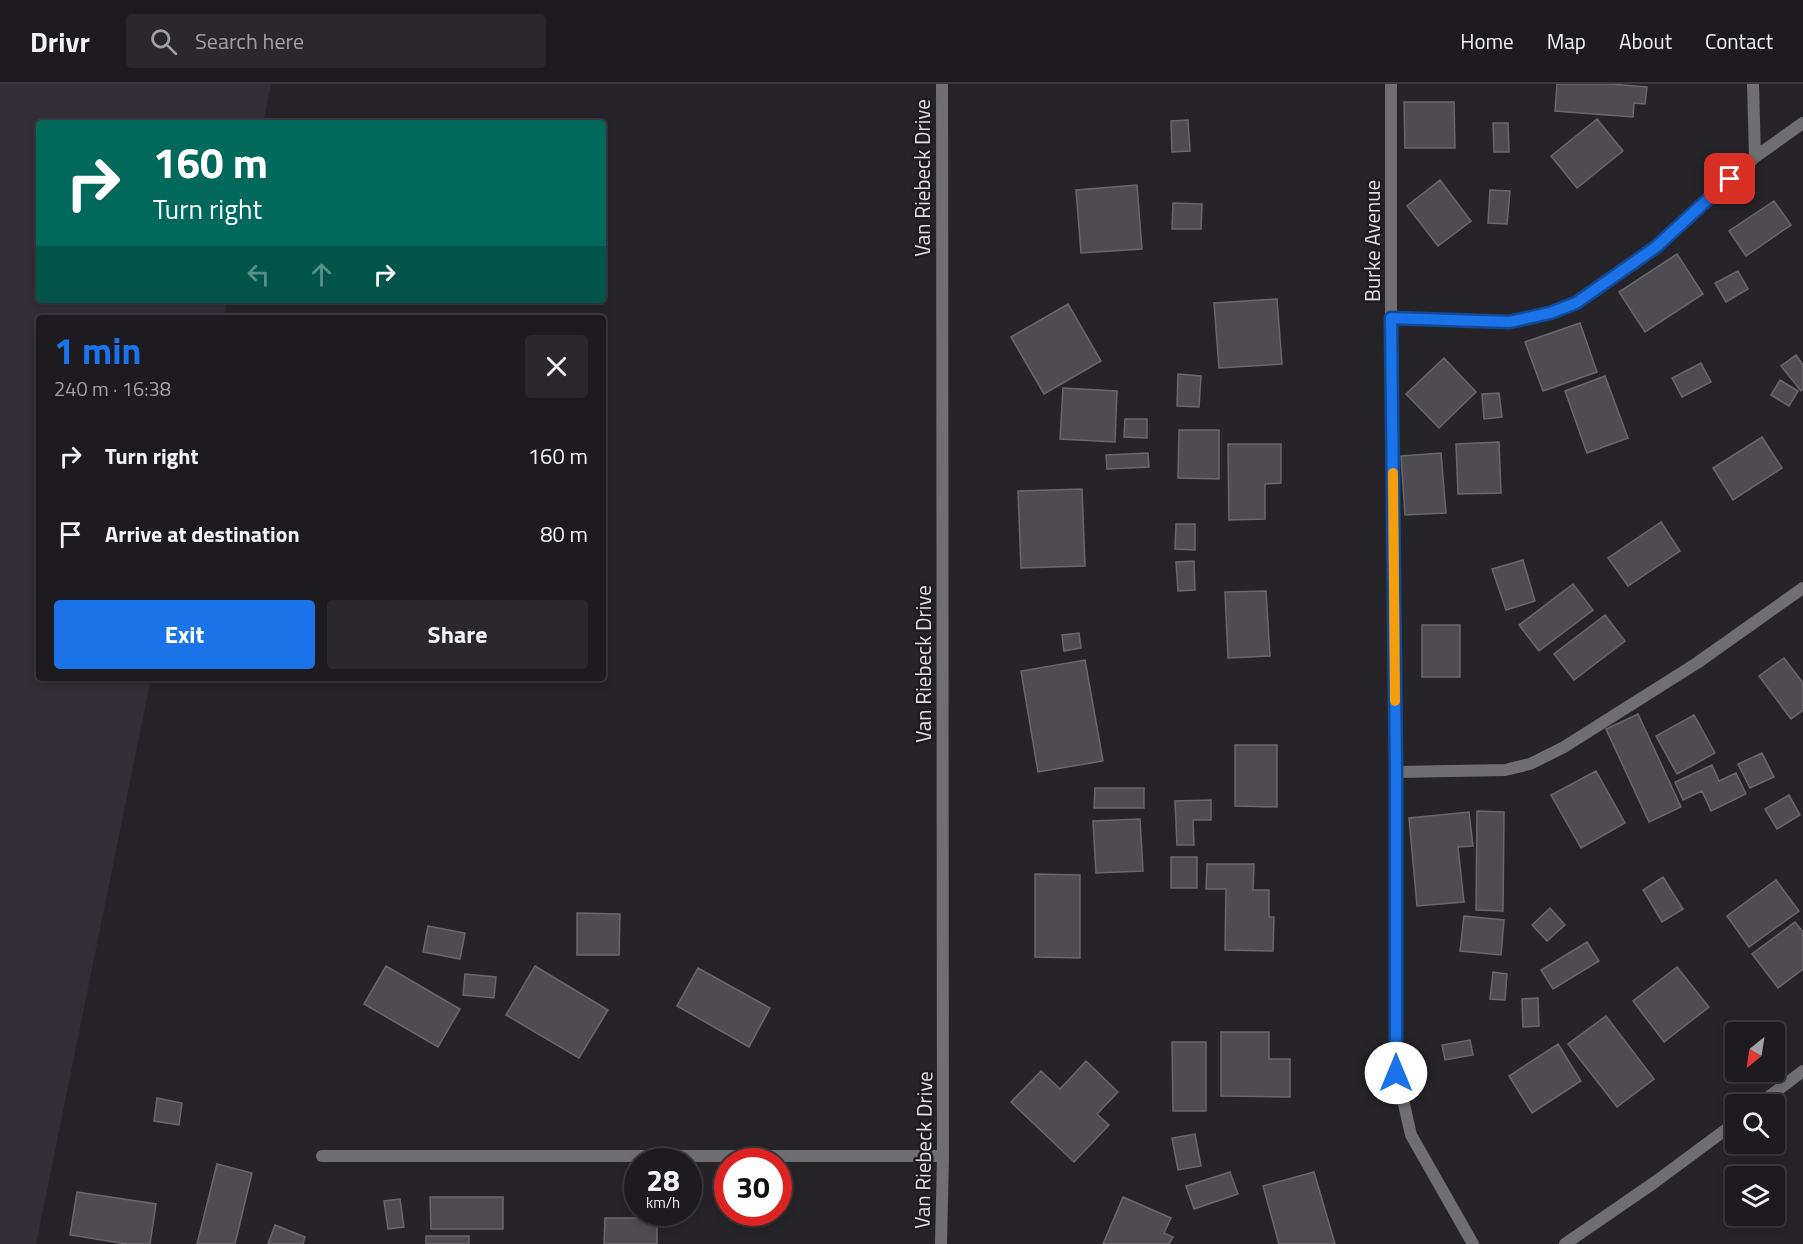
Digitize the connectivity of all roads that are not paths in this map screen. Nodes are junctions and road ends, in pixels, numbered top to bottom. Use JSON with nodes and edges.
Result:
{"nodes":[{"id":1,"x":942,"y":84,"type":"edge"},
{"id":2,"x":1391,"y":84,"type":"edge"},
{"id":3,"x":1753,"y":84,"type":"edge"},
{"id":4,"x":1803,"y":123,"type":"edge"},
{"id":5,"x":1755,"y":157,"type":"junction"},
{"id":6,"x":1391,"y":318,"type":"junction"},
{"id":7,"x":1803,"y":588,"type":"edge"},
{"id":8,"x":1396,"y":772,"type":"junction"},
{"id":9,"x":1803,"y":1071,"type":"edge"},
{"id":10,"x":1773,"y":1094,"type":"edge"},
{"id":11,"x":1725,"y":1130,"type":"edge"},
{"id":12,"x":322,"y":1156,"type":"dead end"},
{"id":13,"x":943,"y":1156,"type":"junction"},
{"id":14,"x":941,"y":1244,"type":"edge"},
{"id":15,"x":1473,"y":1244,"type":"edge"},
{"id":16,"x":1565,"y":1244,"type":"edge"}],
"edges":[{"from":1,"to":13,"type":"street","name":"Van Riebeck Drive"},
{"from":2,"to":6,"type":"street","name":"Burke Avenue"},
{"from":3,"to":5,"type":"street"},
{"from":4,"to":5,"type":"street"},
{"from":5,"to":6,"type":"street"},
{"from":6,"to":8,"type":"street","name":"Burke Avenue"},
{"from":7,"to":8,"type":"street"},
{"from":8,"to":15,"type":"street","name":"Burke Avenue"},
{"from":9,"to":10,"type":"street"},
{"from":11,"to":16,"type":"street"},
{"from":12,"to":13,"type":"street"},
{"from":13,"to":14,"type":"street","name":"Van Riebeck Drive"}]}
